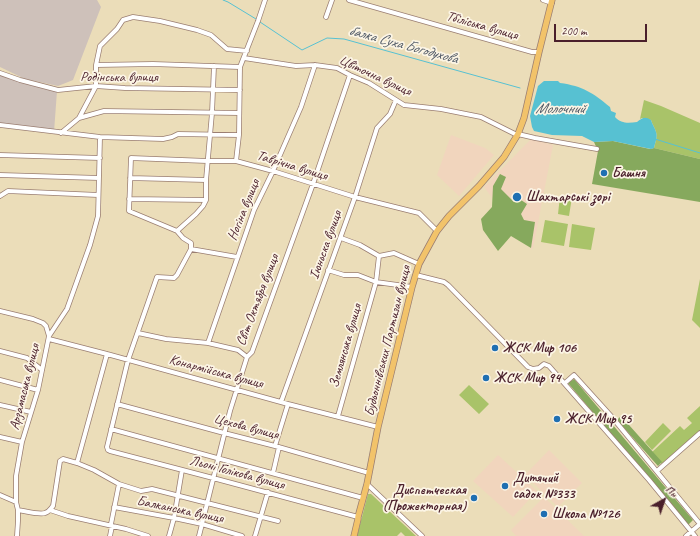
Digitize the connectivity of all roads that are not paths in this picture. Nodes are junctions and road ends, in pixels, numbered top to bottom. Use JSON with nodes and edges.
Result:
{"nodes":[{"id":1,"x":265,"y":0,"type":"edge"},
{"id":2,"x":332,"y":0,"type":"edge"},
{"id":3,"x":349,"y":0,"type":"edge"},
{"id":4,"x":543,"y":0,"type":"edge"},
{"id":5,"x":552,"y":1,"type":"edge"},
{"id":6,"x":326,"y":17,"type":"dead end"},
{"id":7,"x":246,"y":51,"type":"junction"},
{"id":8,"x":539,"y":52,"type":"junction"},
{"id":9,"x":244,"y":58,"type":"junction"},
{"id":10,"x":96,"y":64,"type":"junction"},
{"id":11,"x":214,"y":66,"type":"junction"},
{"id":12,"x":315,"y":66,"type":"junction"},
{"id":13,"x":240,"y":67,"type":"junction"},
{"id":14,"x":0,"y":73,"type":"edge"},
{"id":15,"x":350,"y":75,"type":"junction"},
{"id":16,"x":96,"y":86,"type":"junction"},
{"id":17,"x":213,"y":90,"type":"junction"},
{"id":18,"x":240,"y":90,"type":"junction"},
{"id":19,"x":396,"y":100,"type":"junction"},
{"id":20,"x":212,"y":113,"type":"junction"},
{"id":21,"x":239,"y":113,"type":"junction"},
{"id":22,"x":79,"y":118,"type":"junction"},
{"id":23,"x":0,"y":125,"type":"edge"},
{"id":24,"x":61,"y":133,"type":"junction"},
{"id":25,"x":210,"y":134,"type":"junction"},
{"id":26,"x":518,"y":134,"type":"junction"},
{"id":27,"x":239,"y":135,"type":"junction"},
{"id":28,"x":100,"y":137,"type":"junction"},
{"id":29,"x":597,"y":149,"type":"dead end"},
{"id":30,"x":0,"y":155,"type":"edge"},
{"id":31,"x":100,"y":158,"type":"junction"},
{"id":32,"x":207,"y":161,"type":"junction"},
{"id":33,"x":236,"y":161,"type":"junction"},
{"id":34,"x":273,"y":171,"type":"junction"},
{"id":35,"x":0,"y":174,"type":"edge"},
{"id":36,"x":98,"y":178,"type":"junction"},
{"id":37,"x":130,"y":178,"type":"junction"},
{"id":38,"x":206,"y":180,"type":"junction"},
{"id":39,"x":313,"y":184,"type":"junction"},
{"id":40,"x":98,"y":195,"type":"junction"},
{"id":41,"x":0,"y":196,"type":"edge"},
{"id":42,"x":355,"y":197,"type":"junction"},
{"id":43,"x":129,"y":199,"type":"junction"},
{"id":44,"x":206,"y":200,"type":"junction"},
{"id":45,"x":177,"y":231,"type":"junction"},
{"id":46,"x":437,"y":231,"type":"junction"},
{"id":47,"x":341,"y":238,"type":"junction"},
{"id":48,"x":191,"y":249,"type":"junction"},
{"id":49,"x":379,"y":256,"type":"junction"},
{"id":50,"x":237,"y":257,"type":"junction"},
{"id":51,"x":419,"y":264,"type":"junction"},
{"id":52,"x":328,"y":270,"type":"junction"},
{"id":53,"x":416,"y":275,"type":"junction"},
{"id":54,"x":376,"y":282,"type":"junction"},
{"id":55,"x":412,"y":287,"type":"junction"},
{"id":56,"x":0,"y":311,"type":"edge"},
{"id":57,"x":138,"y":333,"type":"junction"},
{"id":58,"x":49,"y":338,"type":"junction"},
{"id":59,"x":208,"y":344,"type":"junction"},
{"id":60,"x":0,"y":350,"type":"edge"},
{"id":61,"x":107,"y":354,"type":"junction"},
{"id":62,"x":247,"y":357,"type":"junction"},
{"id":63,"x":128,"y":360,"type":"junction"},
{"id":64,"x":42,"y":370,"type":"junction"},
{"id":65,"x":0,"y":380,"type":"edge"},
{"id":66,"x":565,"y":383,"type":"junction"},
{"id":67,"x":236,"y":389,"type":"junction"},
{"id":68,"x":38,"y":390,"type":"junction"},
{"id":69,"x":281,"y":402,"type":"junction"},
{"id":70,"x":117,"y":404,"type":"junction"},
{"id":71,"x":288,"y":404,"type":"junction"},
{"id":72,"x":0,"y":405,"type":"edge"},
{"id":73,"x":31,"y":412,"type":"junction"},
{"id":74,"x":338,"y":416,"type":"junction"},
{"id":75,"x":378,"y":427,"type":"junction"},
{"id":76,"x":111,"y":429,"type":"junction"},
{"id":77,"x":224,"y":433,"type":"junction"},
{"id":78,"x":700,"y":433,"type":"edge"},
{"id":79,"x":0,"y":437,"type":"edge"},
{"id":80,"x":22,"y":442,"type":"junction"},
{"id":81,"x":277,"y":446,"type":"junction"},
{"id":82,"x":218,"y":458,"type":"junction"},
{"id":83,"x":77,"y":463,"type":"junction"},
{"id":84,"x":182,"y":470,"type":"junction"},
{"id":85,"x":657,"y":471,"type":"junction"},
{"id":86,"x":273,"y":473,"type":"junction"},
{"id":87,"x":370,"y":473,"type":"junction"},
{"id":88,"x":213,"y":478,"type":"junction"},
{"id":89,"x":119,"y":484,"type":"junction"},
{"id":90,"x":367,"y":484,"type":"junction"},
{"id":91,"x":268,"y":492,"type":"junction"},
{"id":92,"x":0,"y":495,"type":"edge"},
{"id":93,"x":179,"y":495,"type":"junction"},
{"id":94,"x":363,"y":498,"type":"junction"},
{"id":95,"x":16,"y":502,"type":"junction"},
{"id":96,"x":207,"y":503,"type":"junction"},
{"id":97,"x":114,"y":507,"type":"junction"},
{"id":98,"x":18,"y":510,"type":"junction"},
{"id":99,"x":50,"y":510,"type":"junction"},
{"id":100,"x":261,"y":517,"type":"junction"},
{"id":101,"x":358,"y":517,"type":"junction"},
{"id":102,"x":174,"y":518,"type":"junction"},
{"id":103,"x":278,"y":521,"type":"dead end"},
{"id":104,"x":202,"y":524,"type":"junction"},
{"id":105,"x":700,"y":524,"type":"edge"},
{"id":106,"x":112,"y":526,"type":"junction"},
{"id":107,"x":691,"y":532,"type":"junction"},
{"id":108,"x":17,"y":536,"type":"edge"},
{"id":109,"x":110,"y":536,"type":"edge"},
{"id":110,"x":148,"y":536,"type":"edge"},
{"id":111,"x":169,"y":536,"type":"edge"},
{"id":112,"x":199,"y":536,"type":"edge"},
{"id":113,"x":242,"y":536,"type":"edge"},
{"id":114,"x":255,"y":536,"type":"edge"},
{"id":115,"x":354,"y":536,"type":"edge"},
{"id":116,"x":422,"y":536,"type":"edge"},
{"id":117,"x":686,"y":536,"type":"edge"},
{"id":118,"x":695,"y":536,"type":"edge"}],
"edges":[{"from":1,"to":7,"type":"street"},
{"from":2,"to":6,"type":"street"},
{"from":3,"to":8,"type":"street","name":"Тбіліська вулиця"},
{"from":4,"to":5,"type":"street"},
{"from":5,"to":8,"type":"main road","name":"Будьоннівських Партизан вулиця"},
{"from":7,"to":9,"type":"street"},
{"from":7,"to":10,"type":"street"},
{"from":8,"to":26,"type":"main road","name":"Будьоннівських Партизан вулиця"},
{"from":9,"to":12,"type":"street","name":"Цвiточна вулиця"},
{"from":9,"to":13,"type":"street"},
{"from":10,"to":11,"type":"street","name":"Родінська вулиця"},
{"from":10,"to":16,"type":"street"},
{"from":11,"to":13,"type":"street","name":"Родінська вулиця"},
{"from":11,"to":17,"type":"street"},
{"from":12,"to":15,"type":"street","name":"Цвiточна вулиця"},
{"from":12,"to":34,"type":"street","name":"Ногіна вулиця"},
{"from":13,"to":18,"type":"street"},
{"from":14,"to":16,"type":"street","name":"Родінська вулиця"},
{"from":15,"to":19,"type":"street","name":"Цвiточна вулиця"},
{"from":15,"to":39,"type":"street","name":"Світ Октября вулиця"},
{"from":16,"to":17,"type":"street","name":"Родінська вулиця"},
{"from":16,"to":22,"type":"street"},
{"from":17,"to":18,"type":"street","name":"Родінська вулиця"},
{"from":17,"to":20,"type":"street"},
{"from":18,"to":21,"type":"street"},
{"from":19,"to":26,"type":"street","name":"Цвiточна вулиця"},
{"from":19,"to":42,"type":"street","name":"Iюньска вулиця"},
{"from":20,"to":21,"type":"street"},
{"from":20,"to":22,"type":"street"},
{"from":20,"to":25,"type":"street"},
{"from":21,"to":27,"type":"street"},
{"from":22,"to":24,"type":"street"},
{"from":23,"to":24,"type":"street"},
{"from":24,"to":28,"type":"street"},
{"from":25,"to":27,"type":"street"},
{"from":25,"to":28,"type":"street"},
{"from":25,"to":32,"type":"street"},
{"from":26,"to":29,"type":"street","name":"Цвiточна вулиця"},
{"from":26,"to":46,"type":"main road","name":"Будьоннівських Партизан вулиця"},
{"from":27,"to":33,"type":"street"},
{"from":28,"to":31,"type":"street"},
{"from":30,"to":31,"type":"street"},
{"from":31,"to":36,"type":"street"},
{"from":32,"to":33,"type":"street","name":"Таврічна вулиця"},
{"from":32,"to":37,"type":"street","name":"Таврічна вулиця"},
{"from":32,"to":38,"type":"street"},
{"from":33,"to":34,"type":"street","name":"Таврічна вулиця"},
{"from":34,"to":39,"type":"street","name":"Таврічна вулиця"},
{"from":34,"to":50,"type":"street","name":"Ногіна вулиця"},
{"from":35,"to":36,"type":"street"},
{"from":36,"to":40,"type":"street"},
{"from":37,"to":38,"type":"street"},
{"from":37,"to":43,"type":"street"},
{"from":38,"to":44,"type":"street"},
{"from":39,"to":42,"type":"street","name":"Таврічна вулиця"},
{"from":39,"to":62,"type":"street","name":"Світ Октября вулиця"},
{"from":40,"to":41,"type":"street"},
{"from":40,"to":58,"type":"street"},
{"from":42,"to":46,"type":"street","name":"Таврічна вулиця"},
{"from":42,"to":47,"type":"street","name":"Iюньска вулиця"},
{"from":43,"to":44,"type":"street"},
{"from":43,"to":45,"type":"street"},
{"from":44,"to":45,"type":"street"},
{"from":45,"to":48,"type":"street"},
{"from":46,"to":51,"type":"main road","name":"Будьоннівських Партизан вулиця"},
{"from":47,"to":49,"type":"street"},
{"from":47,"to":52,"type":"street","name":"Iюньска вулиця"},
{"from":48,"to":50,"type":"street"},
{"from":48,"to":57,"type":"street"},
{"from":49,"to":51,"type":"street"},
{"from":49,"to":54,"type":"street","name":"Землянська вулиця"},
{"from":50,"to":59,"type":"street","name":"Ногіна вулиця"},
{"from":51,"to":53,"type":"main road","name":"Будьоннівських Партизан вулиця"},
{"from":52,"to":54,"type":"street"},
{"from":52,"to":69,"type":"street","name":"Iюньска вулиця"},
{"from":53,"to":55,"type":"main road","name":"Будьоннівських Партизан вулиця"},
{"from":53,"to":66,"type":"street"},
{"from":54,"to":55,"type":"street"},
{"from":54,"to":74,"type":"street","name":"Землянська вулиця"},
{"from":55,"to":75,"type":"main road","name":"Будьоннівських Партизан вулиця"},
{"from":56,"to":58,"type":"street"},
{"from":57,"to":59,"type":"street"},
{"from":57,"to":63,"type":"street"},
{"from":58,"to":61,"type":"street","name":"Конармійська вулиця"},
{"from":58,"to":64,"type":"street","name":"Арзамаська вулиця"},
{"from":59,"to":62,"type":"street"},
{"from":60,"to":64,"type":"street"},
{"from":61,"to":63,"type":"street","name":"Конармійська вулиця"},
{"from":61,"to":83,"type":"street"},
{"from":62,"to":67,"type":"street","name":"Світ Октября вулиця"},
{"from":63,"to":67,"type":"street","name":"Конармійська вулиця"},
{"from":63,"to":70,"type":"street"},
{"from":64,"to":68,"type":"street","name":"Арзамаська вулиця"},
{"from":65,"to":68,"type":"street"},
{"from":66,"to":85,"type":"street"},
{"from":66,"to":107,"type":"street"},
{"from":67,"to":69,"type":"street","name":"Конармійська вулиця"},
{"from":67,"to":77,"type":"street","name":"Світ Октября вулиця"},
{"from":68,"to":73,"type":"street","name":"Арзамаська вулиця"},
{"from":69,"to":71,"type":"street","name":"Конармійська вулиця"},
{"from":70,"to":76,"type":"street"},
{"from":70,"to":77,"type":"street","name":"Цехова вулиця"},
{"from":71,"to":74,"type":"street","name":"Конармійська вулиця"},
{"from":71,"to":81,"type":"street"},
{"from":72,"to":73,"type":"street"},
{"from":73,"to":80,"type":"street","name":"Арзамаська вулиця"},
{"from":74,"to":75,"type":"street","name":"Конармійська вулиця"},
{"from":75,"to":87,"type":"main road","name":"Будьоннівських Партизан вулиця"},
{"from":76,"to":82,"type":"street"},
{"from":76,"to":84,"type":"street","name":"Льоні Голікова вулиця"},
{"from":77,"to":81,"type":"street","name":"Цехова вулиця"},
{"from":77,"to":82,"type":"street","name":"Світ Октября вулиця"},
{"from":78,"to":85,"type":"street"},
{"from":79,"to":80,"type":"street"},
{"from":80,"to":95,"type":"street","name":"Арзамаська вулиця"},
{"from":81,"to":86,"type":"street"},
{"from":81,"to":87,"type":"street","name":"Цехова вулиця"},
{"from":82,"to":86,"type":"street"},
{"from":82,"to":88,"type":"street","name":"Світ Октября вулиця"},
{"from":83,"to":89,"type":"street"},
{"from":83,"to":99,"type":"street"},
{"from":84,"to":88,"type":"street","name":"Льоні Голікова вулиця"},
{"from":84,"to":93,"type":"street"},
{"from":85,"to":105,"type":"street"},
{"from":86,"to":94,"type":"street"},
{"from":87,"to":90,"type":"main road","name":"Будьоннівських Партизан вулиця"},
{"from":88,"to":91,"type":"street","name":"Льоні Голікова вулиця"},
{"from":88,"to":96,"type":"street","name":"Світ Октября вулиця"},
{"from":89,"to":93,"type":"street"},
{"from":89,"to":97,"type":"street"},
{"from":90,"to":94,"type":"main road","name":"Будьоннівських Партизан вулиця"},
{"from":90,"to":116,"type":"street"},
{"from":91,"to":100,"type":"street"},
{"from":91,"to":101,"type":"street","name":"Льоні Голікова вулиця"},
{"from":92,"to":95,"type":"street"},
{"from":93,"to":96,"type":"street"},
{"from":93,"to":102,"type":"street"},
{"from":94,"to":101,"type":"main road","name":"Будьоннівських Партизан вулиця"},
{"from":95,"to":98,"type":"street","name":"Арзамаська вулиця"},
{"from":96,"to":100,"type":"street"},
{"from":96,"to":104,"type":"street","name":"Світ Октября вулиця"},
{"from":97,"to":102,"type":"street","name":"Балканська вулиця"},
{"from":97,"to":106,"type":"street"},
{"from":98,"to":99,"type":"street"},
{"from":98,"to":108,"type":"street","name":"Арзамаська вулиця"},
{"from":99,"to":106,"type":"street"},
{"from":100,"to":103,"type":"street"},
{"from":100,"to":114,"type":"street"},
{"from":101,"to":115,"type":"main road","name":"Будьоннівських Партизан вулиця"},
{"from":102,"to":104,"type":"street","name":"Балканська вулиця"},
{"from":102,"to":111,"type":"street"},
{"from":104,"to":112,"type":"street","name":"Світ Октября вулиця"},
{"from":104,"to":113,"type":"street","name":"Балканська вулиця"},
{"from":105,"to":107,"type":"street"},
{"from":106,"to":109,"type":"street"},
{"from":106,"to":110,"type":"street"},
{"from":107,"to":117,"type":"street"},
{"from":107,"to":118,"type":"street"}]}
